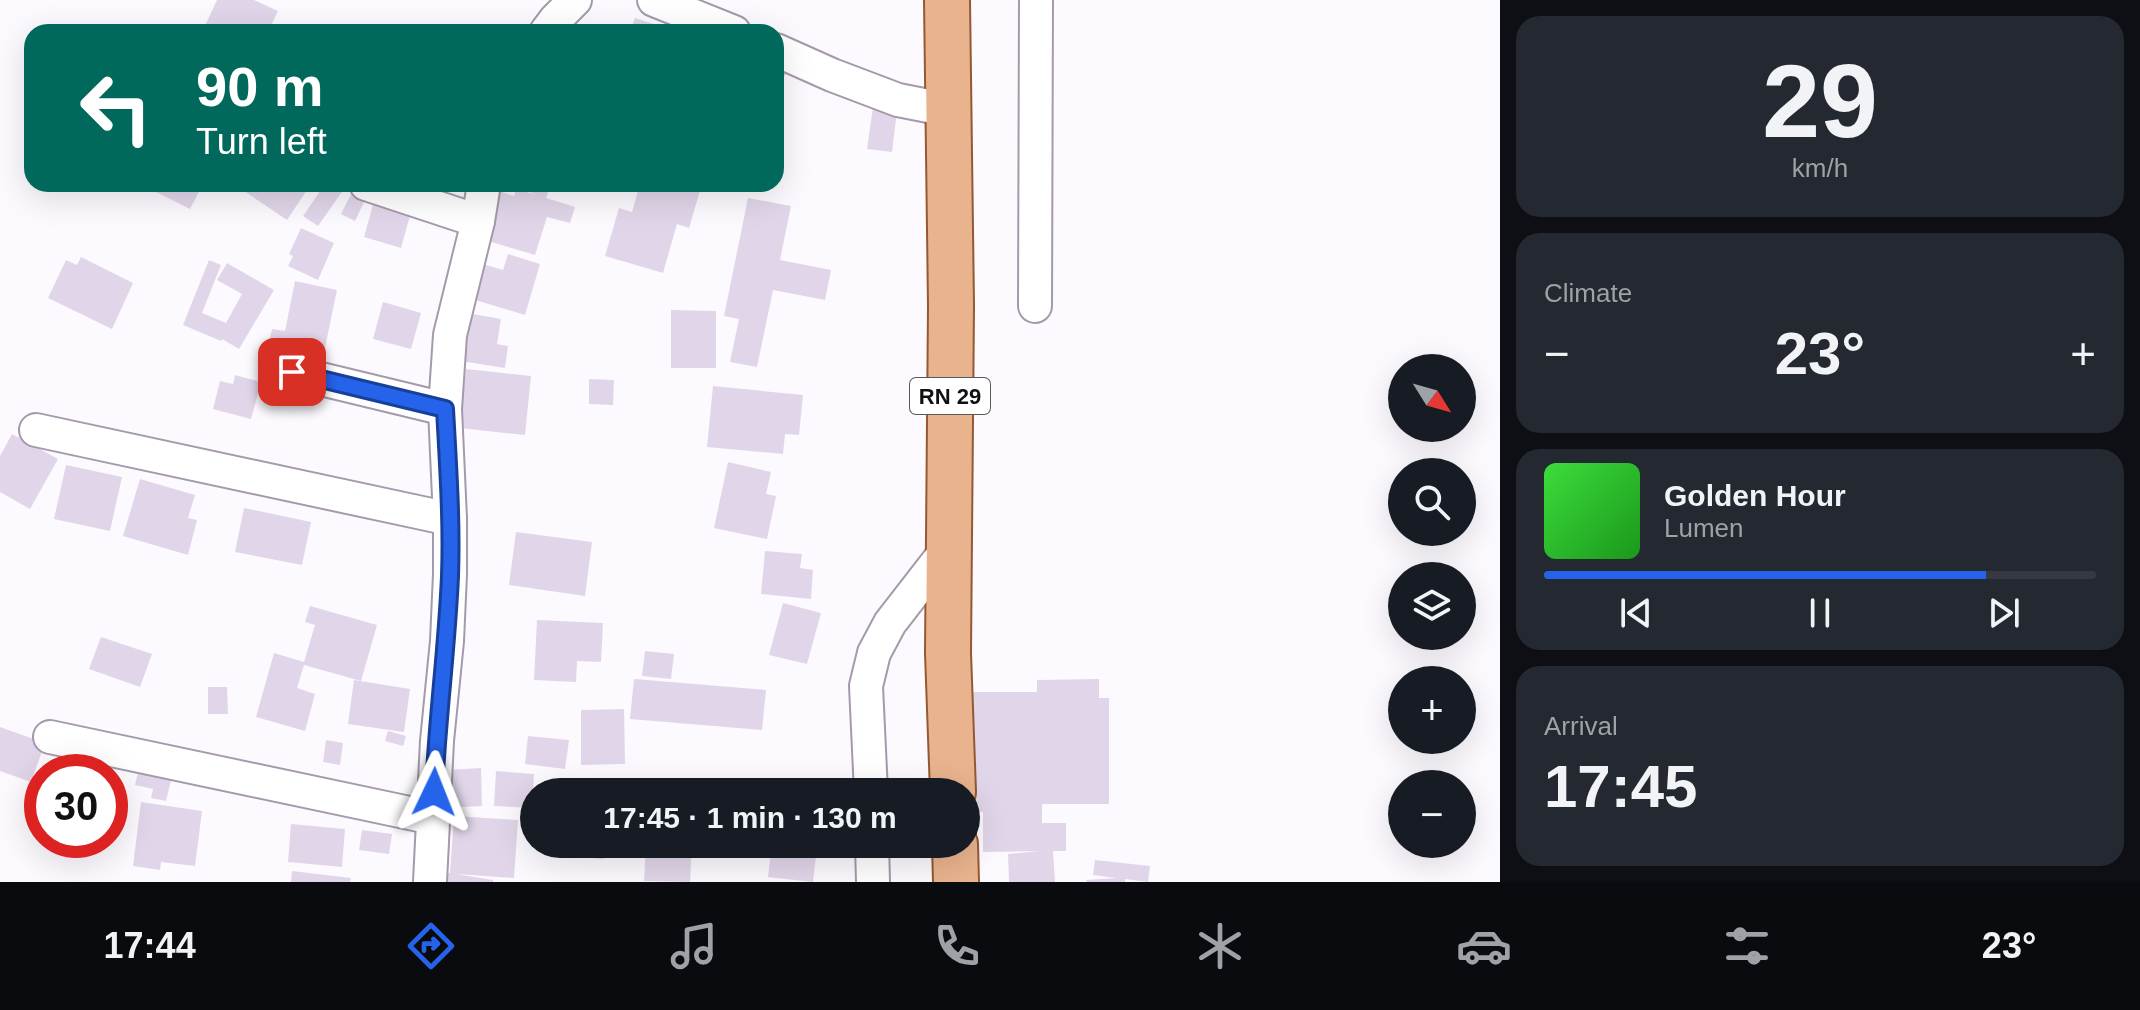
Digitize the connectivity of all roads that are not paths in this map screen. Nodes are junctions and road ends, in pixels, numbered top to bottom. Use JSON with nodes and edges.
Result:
{"nodes":[{"id":1,"x":575,"y":0,"type":"edge"},
{"id":2,"x":654,"y":0,"type":"edge"},
{"id":3,"x":947,"y":0,"type":"edge"},
{"id":4,"x":1036,"y":0,"type":"edge"},
{"id":5,"x":552,"y":24,"type":"edge"},
{"id":6,"x":714,"y":24,"type":"edge"},
{"id":7,"x":784,"y":54,"type":"edge"},
{"id":8,"x":949,"y":110,"type":"junction"},
{"id":9,"x":390,"y":192,"type":"edge"},
{"id":10,"x":483,"y":192,"type":"edge"},
{"id":11,"x":478,"y":221,"type":"junction"},
{"id":12,"x":1035,"y":306,"type":"dead end"},
{"id":13,"x":292,"y":372,"type":"dead end"},
{"id":14,"x":445,"y":409,"type":"junction"},
{"id":15,"x":36,"y":430,"type":"dead end"},
{"id":16,"x":450,"y":519,"type":"junction"},
{"id":17,"x":949,"y":547,"type":"junction"},
{"id":18,"x":50,"y":737,"type":"dead end"},
{"id":19,"x":870,"y":778,"type":"edge"},
{"id":20,"x":952,"y":778,"type":"edge"},
{"id":21,"x":433,"y":818,"type":"junction"},
{"id":22,"x":872,"y":858,"type":"edge"},
{"id":23,"x":955,"y":858,"type":"edge"},
{"id":24,"x":430,"y":882,"type":"edge"},
{"id":25,"x":873,"y":882,"type":"edge"},
{"id":26,"x":956,"y":882,"type":"edge"}],
"edges":[{"from":1,"to":5,"type":"street"},
{"from":2,"to":6,"type":"street"},
{"from":3,"to":8,"type":"main road","number":"RN 29"},
{"from":4,"to":12,"type":"street"},
{"from":7,"to":8,"type":"street"},
{"from":8,"to":17,"type":"main road","number":"RN 29"},
{"from":9,"to":11,"type":"street"},
{"from":10,"to":11,"type":"street"},
{"from":11,"to":14,"type":"street"},
{"from":13,"to":14,"type":"street"},
{"from":14,"to":16,"type":"street"},
{"from":15,"to":16,"type":"street"},
{"from":16,"to":21,"type":"street"},
{"from":17,"to":19,"type":"street"},
{"from":17,"to":20,"type":"main road","number":"RN 29"},
{"from":18,"to":21,"type":"street"},
{"from":21,"to":24,"type":"street"},
{"from":22,"to":25,"type":"street"},
{"from":23,"to":26,"type":"main road"}]}
